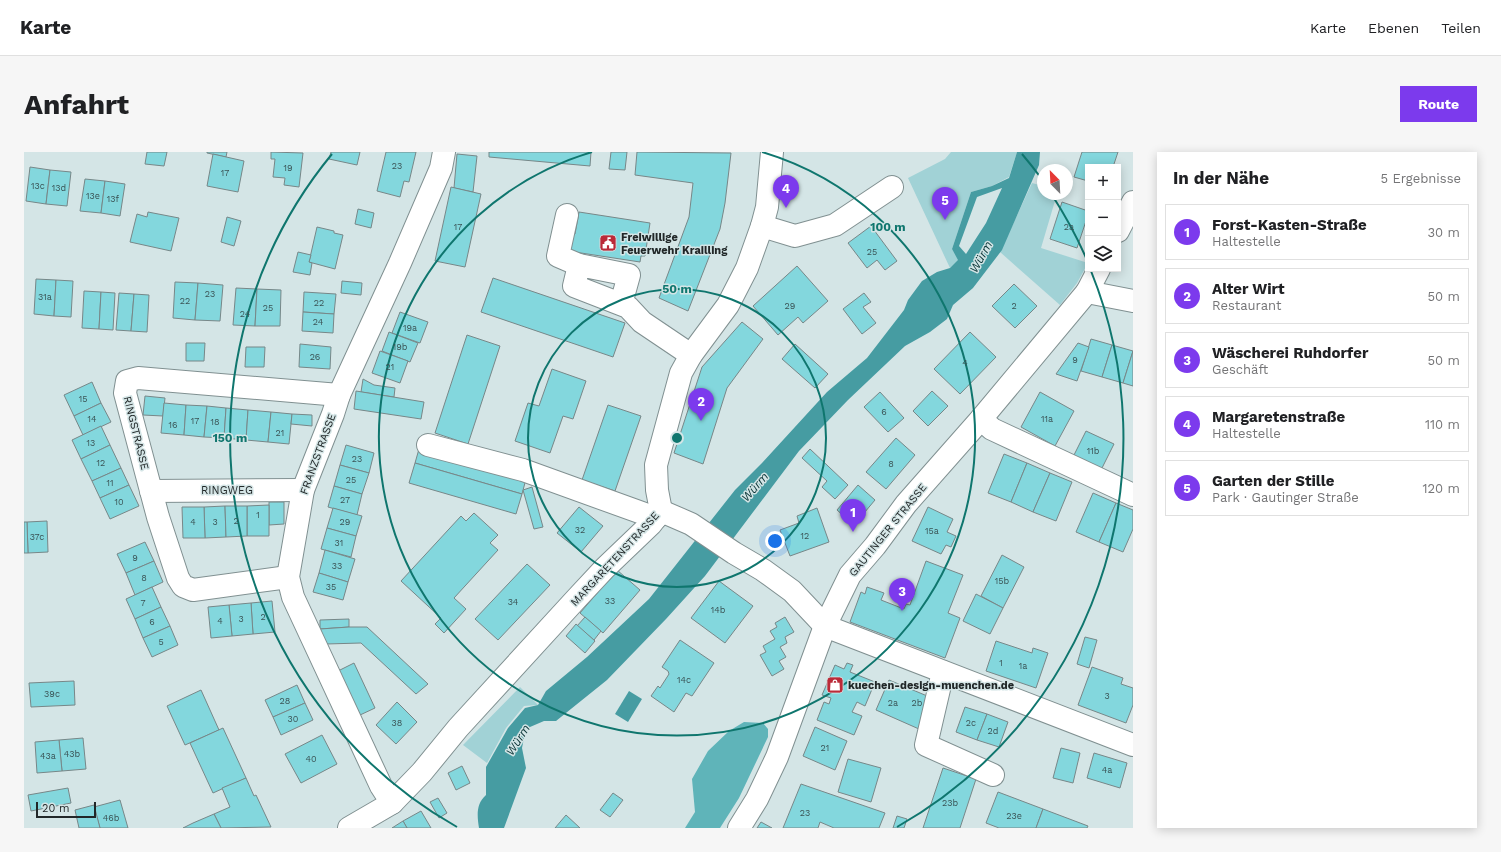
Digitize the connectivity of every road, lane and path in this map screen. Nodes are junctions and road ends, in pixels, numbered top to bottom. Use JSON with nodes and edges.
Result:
{"nodes":[{"id":1,"x":444,"y":152,"type":"edge"},
{"id":2,"x":772,"y":152,"type":"edge"},
{"id":3,"x":892,"y":187,"type":"dead end"},
{"id":4,"x":1133,"y":202,"type":"edge"},
{"id":5,"x":567,"y":215,"type":"dead end"},
{"id":6,"x":762,"y":226,"type":"junction"},
{"id":7,"x":1121,"y":226,"type":"edge"},
{"id":8,"x":579,"y":265,"type":"junction"},
{"id":9,"x":1097,"y":272,"type":"edge"},
{"id":10,"x":1086,"y":292,"type":"junction"},
{"id":11,"x":1133,"y":301,"type":"edge"},
{"id":12,"x":621,"y":304,"type":"junction"},
{"id":13,"x":691,"y":355,"type":"junction"},
{"id":14,"x":339,"y":395,"type":"junction"},
{"id":15,"x":981,"y":419,"type":"junction"},
{"id":16,"x":428,"y":445,"type":"dead end"},
{"id":17,"x":303,"y":490,"type":"junction"},
{"id":18,"x":151,"y":491,"type":"junction"},
{"id":19,"x":1133,"y":495,"type":"edge"},
{"id":20,"x":659,"y":514,"type":"junction"},
{"id":21,"x":288,"y":577,"type":"junction"},
{"id":22,"x":825,"y":626,"type":"junction"},
{"id":23,"x":943,"y":672,"type":"junction"},
{"id":24,"x":1133,"y":745,"type":"edge"},
{"id":25,"x":993,"y":775,"type":"dead end"},
{"id":26,"x":392,"y":803,"type":"junction"},
{"id":27,"x":350,"y":828,"type":"edge"},
{"id":28,"x":739,"y":828,"type":"edge"}],
"edges":[{"from":1,"to":14,"type":"street","name":"FRANZSTRASSE"},
{"from":2,"to":6,"type":"street","name":"MARGARETENSTRASSE"},
{"from":3,"to":6,"type":"street"},
{"from":4,"to":7,"type":"street"},
{"from":5,"to":8,"type":"street"},
{"from":6,"to":13,"type":"street","name":"MARGARETENSTRASSE"},
{"from":8,"to":12,"type":"street"},
{"from":8,"to":12,"type":"street"},
{"from":9,"to":10,"type":"street","name":"GAUTINGER STRASSE"},
{"from":10,"to":11,"type":"street"},
{"from":10,"to":15,"type":"street","name":"GAUTINGER STRASSE"},
{"from":12,"to":13,"type":"street"},
{"from":13,"to":20,"type":"street","name":"MARGARETENSTRASSE"},
{"from":14,"to":17,"type":"street","name":"FRANZSTRASSE"},
{"from":14,"to":18,"type":"street","name":"RINGSTRASSE"},
{"from":15,"to":19,"type":"street"},
{"from":15,"to":22,"type":"street","name":"GAUTINGER STRASSE"},
{"from":16,"to":20,"type":"street"},
{"from":17,"to":18,"type":"street","name":"RINGWEG"},
{"from":17,"to":21,"type":"street","name":"FRANZSTRASSE"},
{"from":18,"to":21,"type":"street","name":"RINGSTRASSE"},
{"from":20,"to":22,"type":"street"},
{"from":20,"to":26,"type":"street","name":"MARGARETENSTRASSE"},
{"from":21,"to":26,"type":"street","name":"FRANZSTRASSE"},
{"from":22,"to":23,"type":"street"},
{"from":22,"to":28,"type":"street","name":"GAUTINGER STRASSE"},
{"from":23,"to":24,"type":"street"},
{"from":23,"to":25,"type":"street"},
{"from":26,"to":27,"type":"street","name":"MARGARETENSTRASSE"}]}
